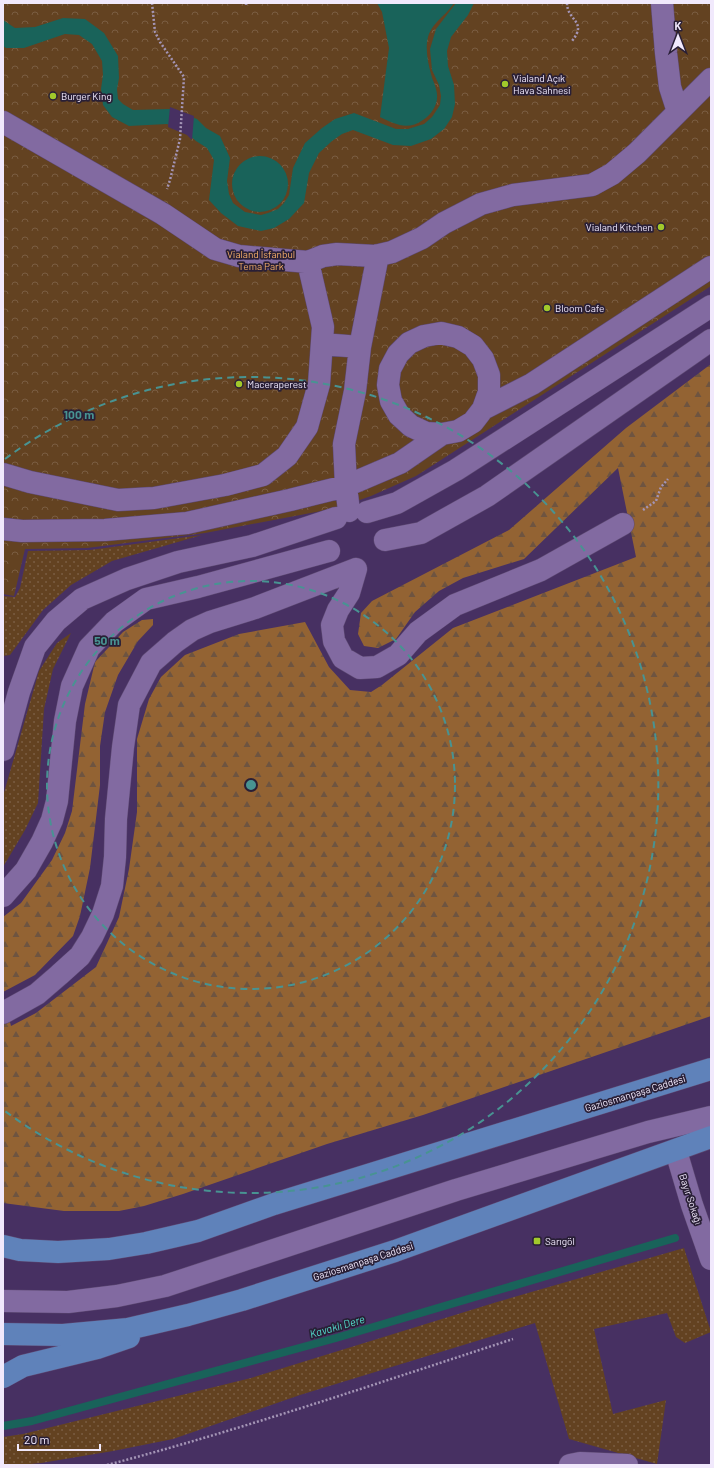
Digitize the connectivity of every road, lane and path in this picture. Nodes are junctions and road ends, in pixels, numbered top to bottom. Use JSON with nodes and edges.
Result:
{"nodes":[{"id":1,"x":152,"y":3,"type":"edge"},
{"id":2,"x":567,"y":3,"type":"edge"},
{"id":3,"x":662,"y":3,"type":"edge"},
{"id":4,"x":572,"y":41,"type":"dead end"},
{"id":5,"x":711,"y":79,"type":"edge"},
{"id":6,"x":678,"y":112,"type":"junction"},
{"id":7,"x":3,"y":122,"type":"edge"},
{"id":8,"x":170,"y":180,"type":"dead end"},
{"id":9,"x":378,"y":255,"type":"junction"},
{"id":10,"x":308,"y":262,"type":"junction"},
{"id":11,"x":711,"y":267,"type":"edge"},
{"id":12,"x":711,"y":306,"type":"edge"},
{"id":13,"x":711,"y":340,"type":"edge"},
{"id":14,"x":322,"y":344,"type":"junction"},
{"id":15,"x":360,"y":347,"type":"junction"},
{"id":16,"x":483,"y":409,"type":"junction"},
{"id":17,"x":442,"y":434,"type":"junction"},
{"id":18,"x":3,"y":474,"type":"edge"},
{"id":19,"x":668,"y":479,"type":"dead end"},
{"id":20,"x":346,"y":486,"type":"junction"},
{"id":21,"x":351,"y":514,"type":"junction"},
{"id":22,"x":623,"y":524,"type":"joint"},
{"id":23,"x":3,"y":529,"type":"edge"},
{"id":24,"x":329,"y":551,"type":"junction"},
{"id":25,"x":374,"y":557,"type":"junction"},
{"id":26,"x":11,"y":690,"type":"edge"},
{"id":27,"x":3,"y":750,"type":"edge"},
{"id":28,"x":3,"y":896,"type":"edge"},
{"id":29,"x":3,"y":1013,"type":"edge"},
{"id":30,"x":711,"y":1069,"type":"edge"},
{"id":31,"x":711,"y":1117,"type":"edge"},
{"id":32,"x":711,"y":1138,"type":"edge"},
{"id":33,"x":676,"y":1151,"type":"junction"},
{"id":34,"x":3,"y":1246,"type":"edge"},
{"id":35,"x":709,"y":1253,"type":"edge"},
{"id":36,"x":3,"y":1301,"type":"edge"},
{"id":37,"x":188,"y":1315,"type":"junction"},
{"id":38,"x":3,"y":1334,"type":"edge"},
{"id":39,"x":513,"y":1339,"type":"dead end"},
{"id":40,"x":3,"y":1377,"type":"edge"},
{"id":41,"x":107,"y":1465,"type":"edge"},
{"id":42,"x":570,"y":1465,"type":"edge"},
{"id":43,"x":627,"y":1465,"type":"edge"}],
"edges":[{"from":1,"to":8,"type":"path"},
{"from":2,"to":4,"type":"path"},
{"from":3,"to":6,"type":"street"},
{"from":5,"to":6,"type":"street"},
{"from":6,"to":9,"type":"street"},
{"from":7,"to":10,"type":"street"},
{"from":9,"to":10,"type":"street"},
{"from":9,"to":15,"type":"street"},
{"from":10,"to":14,"type":"street"},
{"from":11,"to":16,"type":"street"},
{"from":12,"to":21,"type":"street"},
{"from":13,"to":25,"type":"street"},
{"from":14,"to":15,"type":"street"},
{"from":14,"to":18,"type":"street"},
{"from":15,"to":20,"type":"street"},
{"from":16,"to":17,"type":"street"},
{"from":16,"to":17,"type":"street"},
{"from":17,"to":20,"type":"street"},
{"from":19,"to":22,"type":"path"},
{"from":20,"to":21,"type":"street"},
{"from":20,"to":23,"type":"street"},
{"from":21,"to":24,"type":"street"},
{"from":21,"to":25,"type":"street"},
{"from":21,"to":26,"type":"street"},
{"from":22,"to":25,"type":"street"},
{"from":24,"to":25,"type":"street"},
{"from":24,"to":28,"type":"street"},
{"from":25,"to":29,"type":"street"},
{"from":26,"to":27,"type":"street"},
{"from":30,"to":34,"type":"main road","name":"Gaziosmanpaşa Caddesi"},
{"from":31,"to":36,"type":"street"},
{"from":32,"to":33,"type":"main road","name":"Gaziosmanpaşa Caddesi"},
{"from":33,"to":35,"type":"street","name":"Bayır Sokağı"},
{"from":33,"to":37,"type":"main road","name":"Gaziosmanpaşa Caddesi"},
{"from":37,"to":38,"type":"main road","name":"Gaziosmanpaşa Caddesi"},
{"from":37,"to":40,"type":"main road"},
{"from":39,"to":41,"type":"path"},
{"from":42,"to":43,"type":"street"}]}
